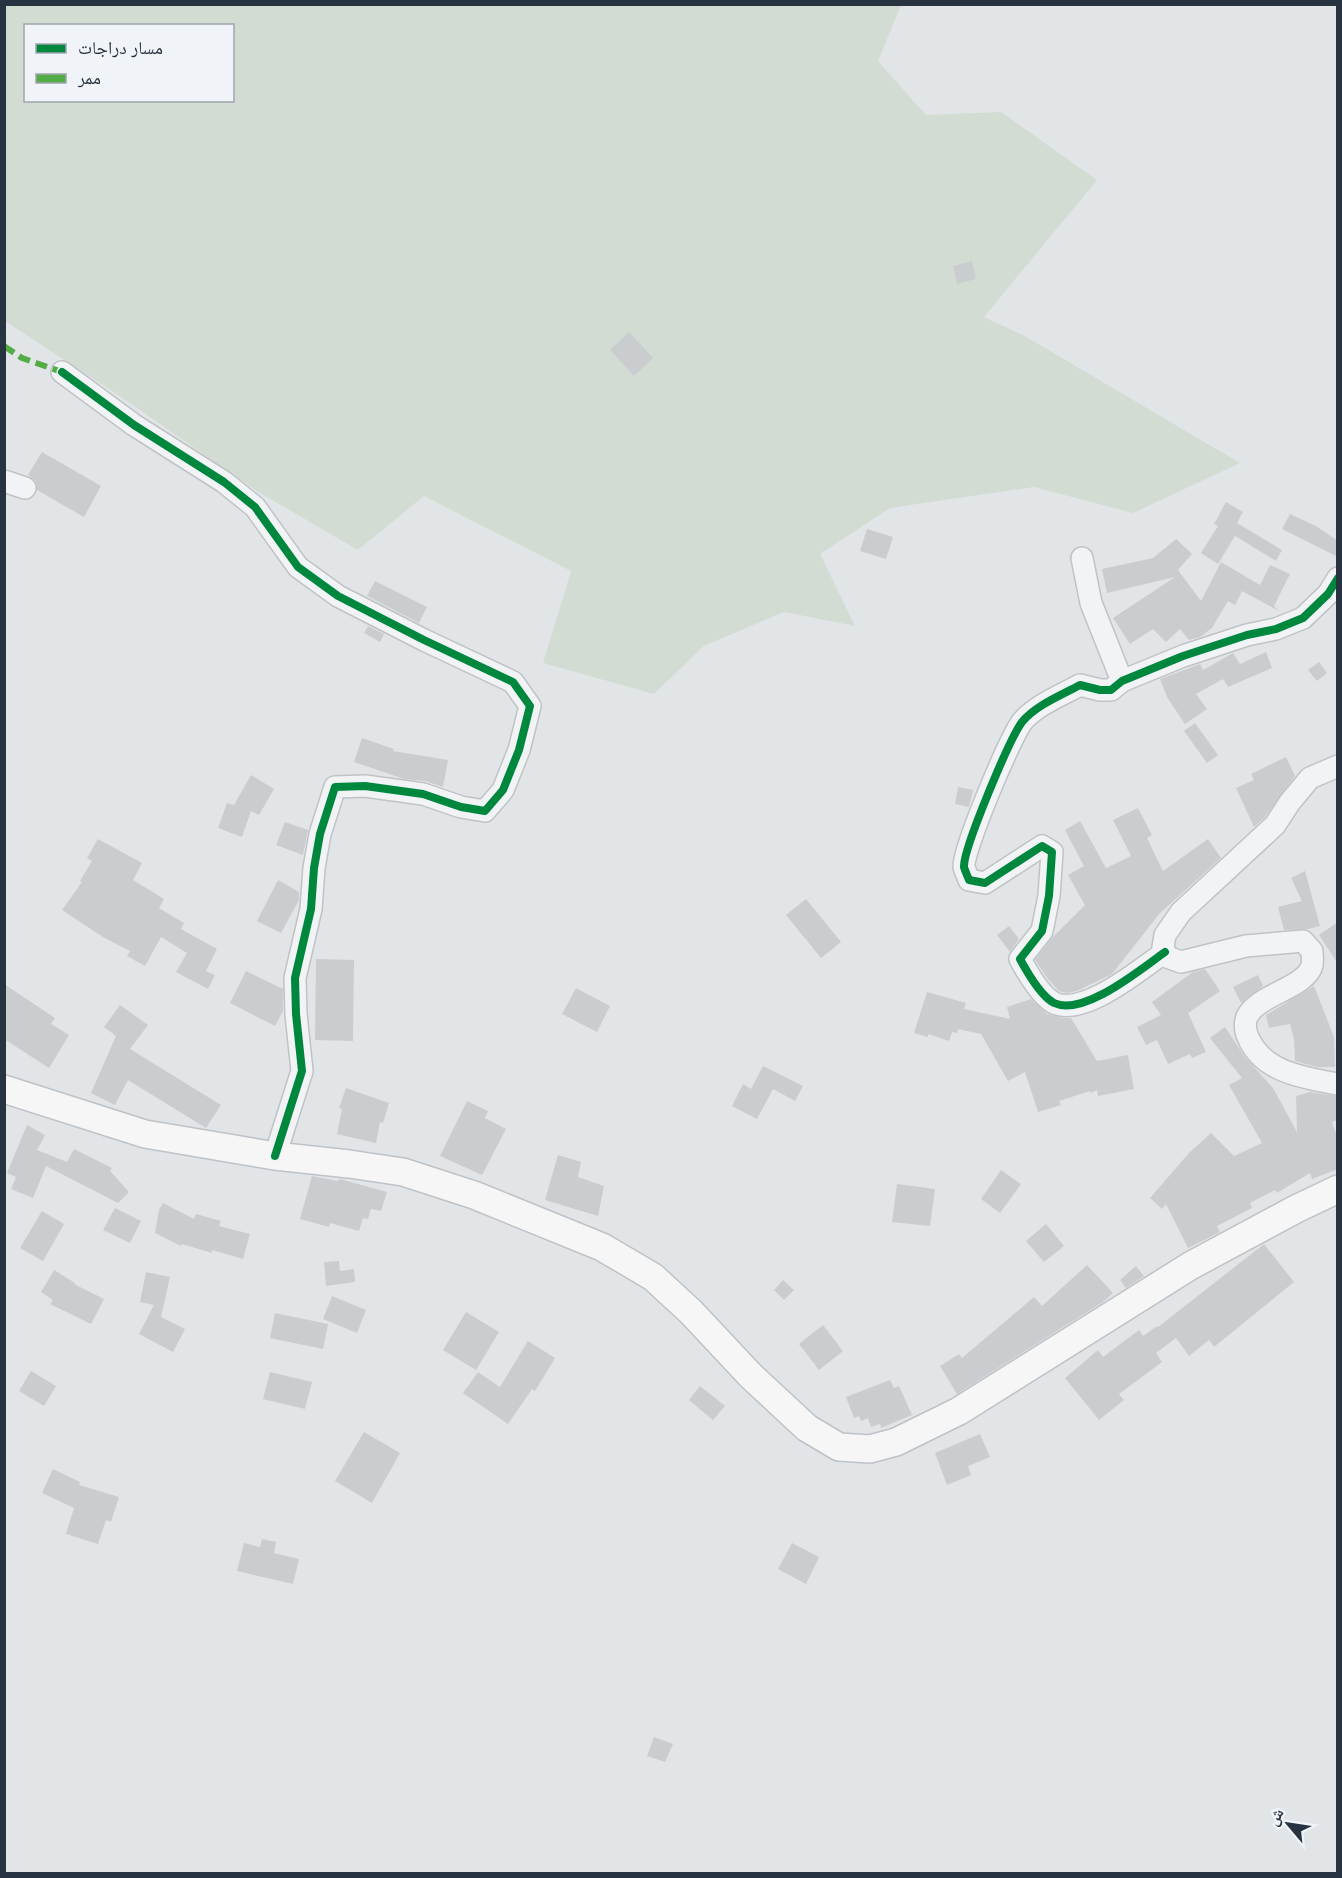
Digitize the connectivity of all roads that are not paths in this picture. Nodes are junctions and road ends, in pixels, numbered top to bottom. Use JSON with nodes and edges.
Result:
{"nodes":[{"id":1,"x":62,"y":372,"type":"dead end"},
{"id":2,"x":4,"y":481,"type":"edge"},
{"id":3,"x":25,"y":488,"type":"dead end"},
{"id":4,"x":1082,"y":558,"type":"dead end"},
{"id":5,"x":1338,"y":578,"type":"edge"},
{"id":6,"x":1122,"y":681,"type":"junction"},
{"id":7,"x":1338,"y":766,"type":"edge"},
{"id":8,"x":1165,"y":952,"type":"junction"},
{"id":9,"x":1338,"y":1084,"type":"edge"},
{"id":10,"x":4,"y":1089,"type":"edge"},
{"id":11,"x":275,"y":1156,"type":"junction"},
{"id":12,"x":1338,"y":1189,"type":"edge"}],
"edges":[{"from":1,"to":11,"type":"street"},
{"from":2,"to":3,"type":"street"},
{"from":4,"to":6,"type":"street"},
{"from":5,"to":6,"type":"street"},
{"from":6,"to":8,"type":"street"},
{"from":7,"to":8,"type":"street"},
{"from":8,"to":9,"type":"street"},
{"from":10,"to":11,"type":"main road"},
{"from":11,"to":12,"type":"main road"}]}
